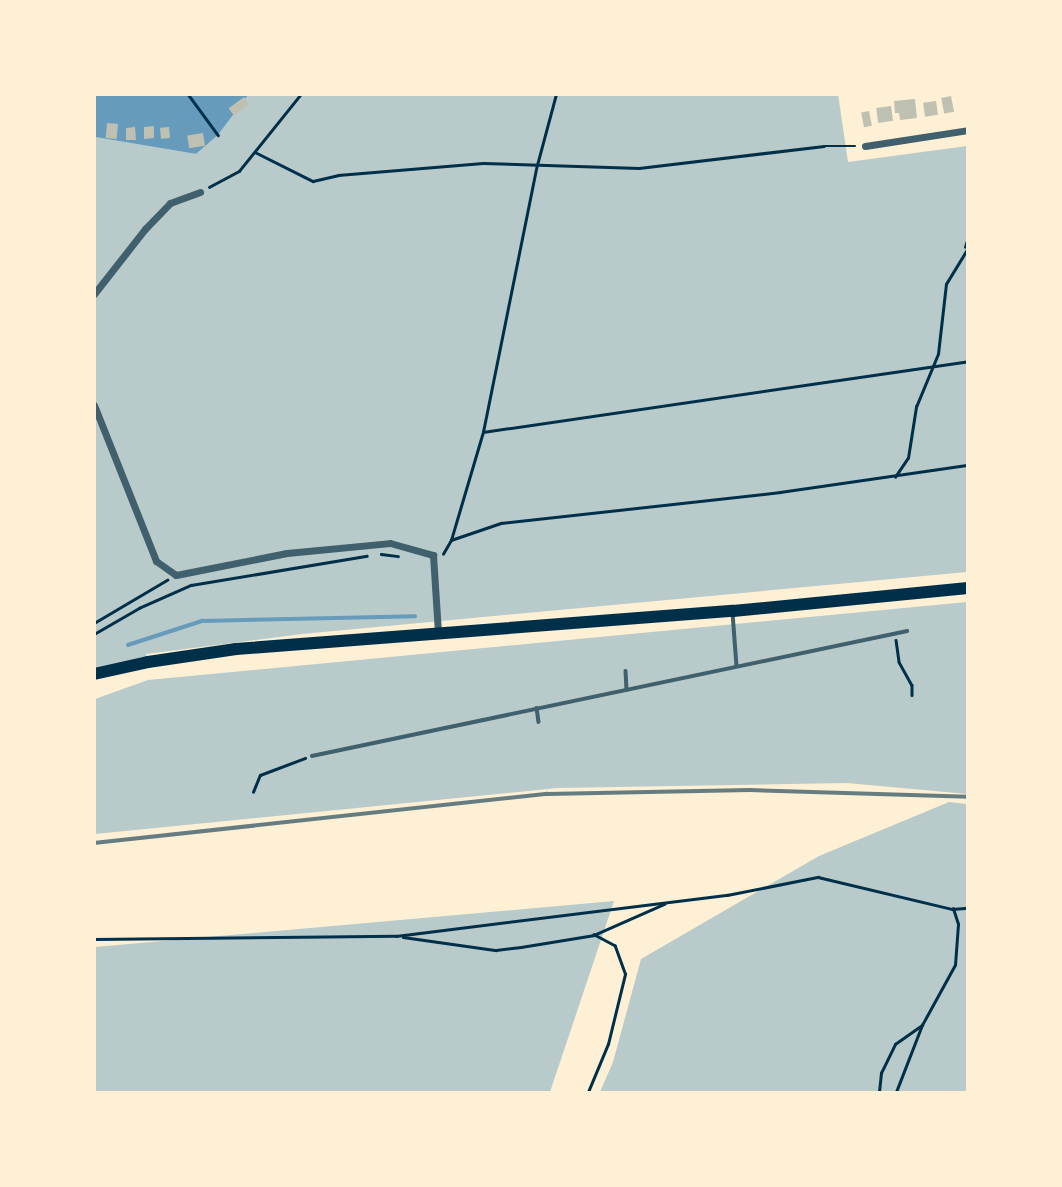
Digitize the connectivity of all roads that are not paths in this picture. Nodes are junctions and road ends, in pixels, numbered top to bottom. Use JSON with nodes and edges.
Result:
{"nodes":[{"id":1,"x":968,"y":130,"type":"edge"},
{"id":2,"x":865,"y":146,"type":"road end"},
{"id":3,"x":200,"y":192,"type":"road end"},
{"id":4,"x":94,"y":294,"type":"edge"},
{"id":5,"x":94,"y":405,"type":"edge"},
{"id":6,"x":968,"y":588,"type":"edge"},
{"id":7,"x":733,"y":611,"type":"junction"},
{"id":8,"x":907,"y":631,"type":"dead end"},
{"id":9,"x":439,"y":633,"type":"junction"},
{"id":10,"x":737,"y":666,"type":"junction"},
{"id":11,"x":626,"y":671,"type":"dead end"},
{"id":12,"x":94,"y":674,"type":"edge"},
{"id":13,"x":626,"y":690,"type":"junction"},
{"id":14,"x":537,"y":708,"type":"junction"},
{"id":15,"x":539,"y":722,"type":"dead end"},
{"id":16,"x":312,"y":756,"type":"road end"}],
"edges":[{"from":1,"to":2,"type":"street"},
{"from":3,"to":4,"type":"street"},
{"from":5,"to":9,"type":"street"},
{"from":6,"to":7,"type":"main road"},
{"from":7,"to":9,"type":"main road"},
{"from":7,"to":10,"type":"lane"},
{"from":8,"to":10,"type":"lane"},
{"from":9,"to":12,"type":"main road"},
{"from":10,"to":13,"type":"lane"},
{"from":11,"to":13,"type":"lane"},
{"from":13,"to":14,"type":"lane"},
{"from":14,"to":15,"type":"lane"},
{"from":14,"to":16,"type":"lane"}]}
